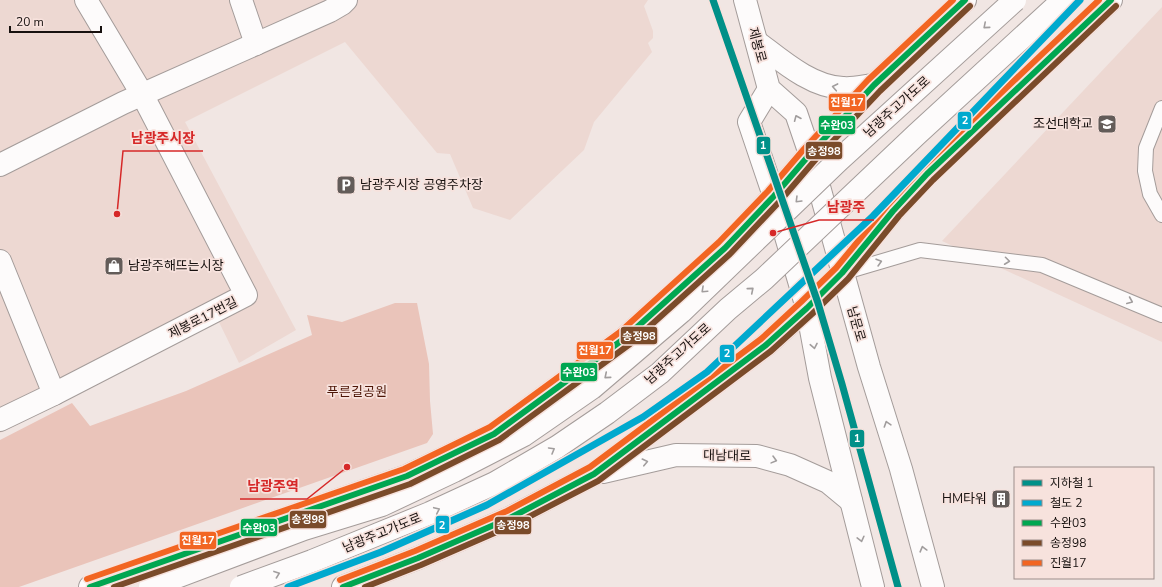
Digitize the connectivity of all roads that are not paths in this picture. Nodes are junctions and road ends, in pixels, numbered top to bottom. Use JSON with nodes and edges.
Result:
{"nodes":[{"id":1,"x":86,"y":0,"type":"edge"},
{"id":2,"x":241,"y":0,"type":"edge"},
{"id":3,"x":346,"y":0,"type":"edge"},
{"id":4,"x":745,"y":0,"type":"edge"},
{"id":5,"x":965,"y":0,"type":"edge"},
{"id":6,"x":1015,"y":0,"type":"edge"},
{"id":7,"x":1063,"y":0,"type":"edge"},
{"id":8,"x":1111,"y":0,"type":"edge"},
{"id":9,"x":757,"y":42,"type":"junction"},
{"id":10,"x":256,"y":44,"type":"junction"},
{"id":11,"x":874,"y":85,"type":"junction"},
{"id":12,"x":769,"y":89,"type":"junction"},
{"id":13,"x":142,"y":94,"type":"junction"},
{"id":14,"x":1162,"y":108,"type":"edge"},
{"id":15,"x":810,"y":154,"type":"junction"},
{"id":16,"x":0,"y":165,"type":"edge"},
{"id":17,"x":774,"y":196,"type":"junction"},
{"id":18,"x":1162,"y":215,"type":"edge"},
{"id":19,"x":0,"y":261,"type":"edge"},
{"id":20,"x":842,"y":273,"type":"junction"},
{"id":21,"x":4,"y":287,"type":"edge"},
{"id":22,"x":807,"y":308,"type":"junction"},
{"id":23,"x":1162,"y":315,"type":"edge"},
{"id":24,"x":54,"y":394,"type":"junction"},
{"id":25,"x":0,"y":420,"type":"edge"},
{"id":26,"x":594,"y":474,"type":"junction"},
{"id":27,"x":851,"y":501,"type":"junction"},
{"id":28,"x":90,"y":587,"type":"edge"},
{"id":29,"x":150,"y":587,"type":"edge"},
{"id":30,"x":241,"y":587,"type":"edge"},
{"id":31,"x":343,"y":587,"type":"edge"},
{"id":32,"x":873,"y":587,"type":"edge"},
{"id":33,"x":933,"y":587,"type":"edge"}],
"edges":[{"from":1,"to":13,"type":"main road","name":"제봉로17번길"},
{"from":2,"to":10,"type":"main road"},
{"from":3,"to":10,"type":"main road"},
{"from":4,"to":9,"type":"main road","name":"제봉로"},
{"from":5,"to":11,"type":"main road"},
{"from":6,"to":29,"type":"main road","name":"남광주고가도로","one_way":true,"bridge":true},
{"from":30,"to":7,"type":"main road","name":"남광주고가도로","one_way":true,"bridge":true},
{"from":8,"to":20,"type":"main road","name":"대남대로"},
{"from":11,"to":9,"type":"main road","one_way":true},
{"from":9,"to":12,"type":"main road","name":"제봉로"},
{"from":10,"to":13,"type":"main road"},
{"from":11,"to":15,"type":"main road"},
{"from":15,"to":12,"type":"main road","one_way":true},
{"from":12,"to":17,"type":"main road"},
{"from":13,"to":16,"type":"main road"},
{"from":13,"to":24,"type":"main road","name":"제봉로17번길"},
{"from":14,"to":18,"type":"lane"},
{"from":15,"to":17,"type":"main road"},
{"from":15,"to":20,"type":"main road","name":"남문로"},
{"from":17,"to":22,"type":"main road"},
{"from":17,"to":28,"type":"main road"},
{"from":19,"to":21,"type":"main road"},
{"from":20,"to":22,"type":"main road","name":"대남대로"},
{"from":20,"to":23,"type":"lane","one_way":true},
{"from":33,"to":20,"type":"main road","name":"남문로","one_way":true},
{"from":21,"to":24,"type":"main road"},
{"from":22,"to":26,"type":"main road","name":"대남대로"},
{"from":22,"to":27,"type":"main road","one_way":true},
{"from":24,"to":25,"type":"main road","name":"제봉로17번길"},
{"from":26,"to":27,"type":"main road","name":"대남대로","one_way":true},
{"from":26,"to":31,"type":"main road","name":"대남대로"},
{"from":27,"to":32,"type":"main road","one_way":true}]}
